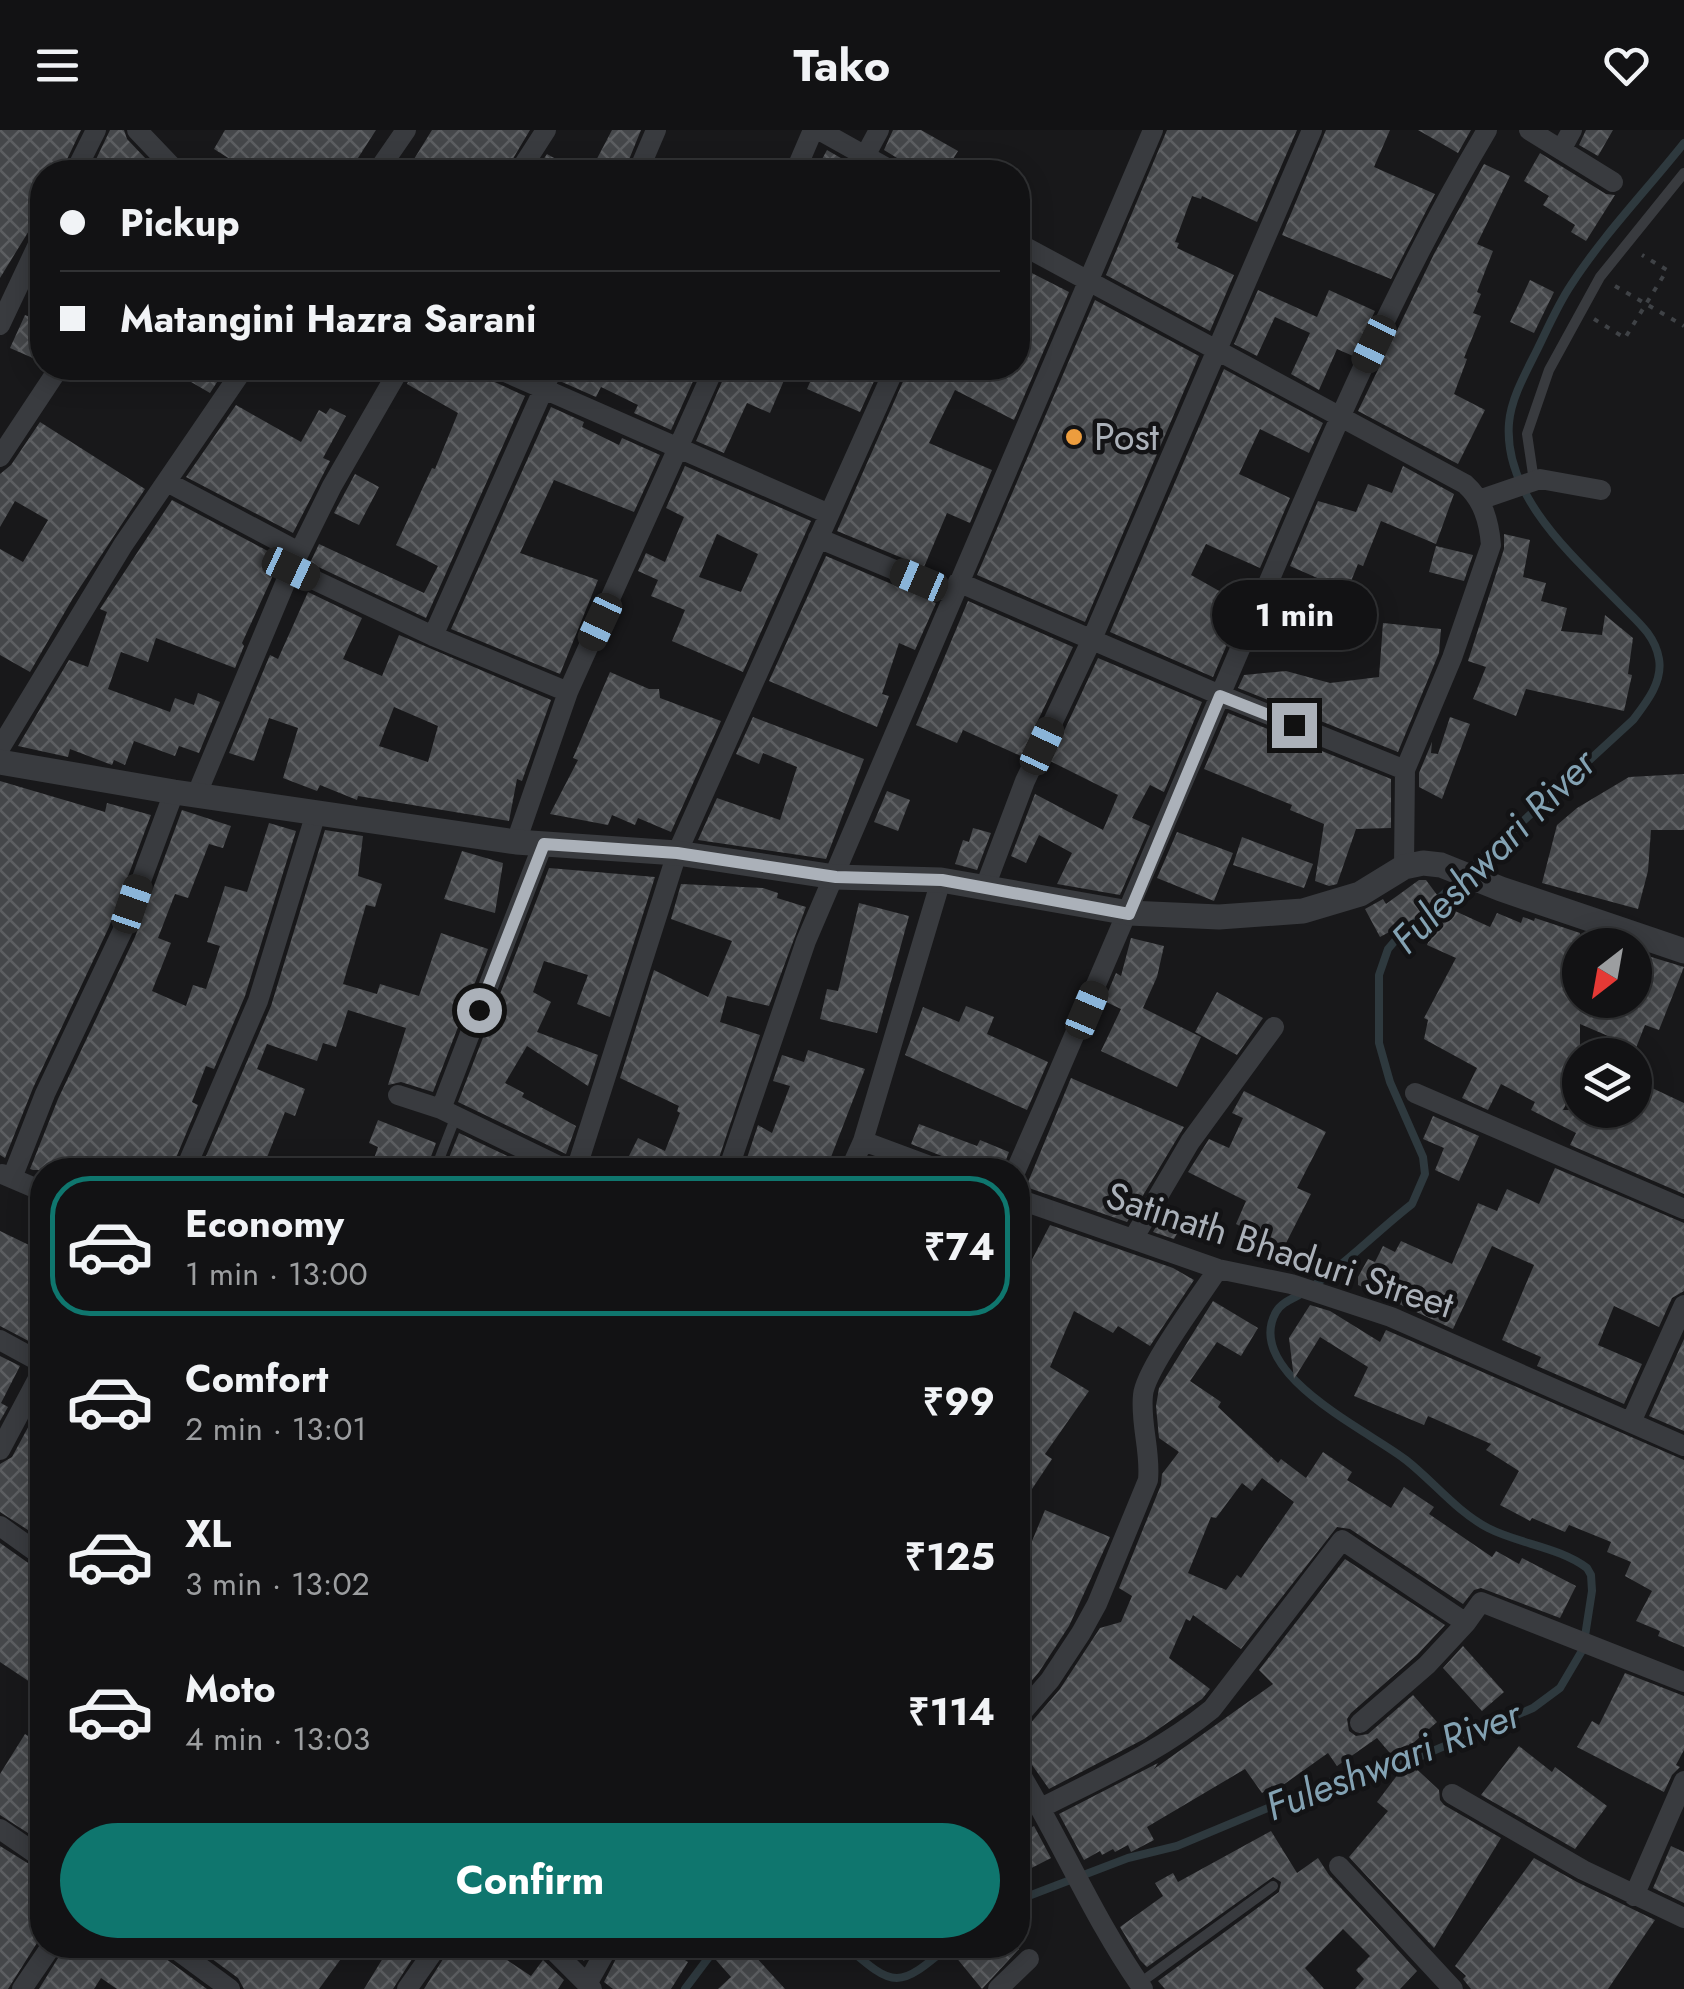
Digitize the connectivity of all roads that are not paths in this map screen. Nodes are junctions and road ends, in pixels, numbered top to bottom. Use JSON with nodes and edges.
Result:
{"nodes":[{"id":1,"x":96,"y":130,"type":"edge"},
{"id":2,"x":137,"y":130,"type":"edge"},
{"id":3,"x":406,"y":130,"type":"edge"},
{"id":4,"x":546,"y":130,"type":"edge"},
{"id":5,"x":656,"y":130,"type":"edge"},
{"id":6,"x":816,"y":130,"type":"edge"},
{"id":7,"x":879,"y":130,"type":"edge"},
{"id":8,"x":1153,"y":130,"type":"edge"},
{"id":9,"x":1312,"y":130,"type":"edge"},
{"id":10,"x":1487,"y":130,"type":"edge"},
{"id":11,"x":1529,"y":130,"type":"edge"},
{"id":12,"x":1572,"y":130,"type":"edge"},
{"id":13,"x":1561,"y":150,"type":"junction"},
{"id":14,"x":865,"y":156,"type":"junction"},
{"id":15,"x":80,"y":160,"type":"edge"},
{"id":16,"x":165,"y":160,"type":"edge"},
{"id":17,"x":385,"y":160,"type":"edge"},
{"id":18,"x":527,"y":160,"type":"edge"},
{"id":19,"x":643,"y":160,"type":"edge"},
{"id":20,"x":801,"y":160,"type":"edge"},
{"id":21,"x":872,"y":160,"type":"edge"},
{"id":22,"x":1684,"y":173,"type":"edge"},
{"id":23,"x":1614,"y":182,"type":"dead end"},
{"id":24,"x":1030,"y":251,"type":"edge"},
{"id":25,"x":30,"y":261,"type":"edge"},
{"id":26,"x":1088,"y":284,"type":"junction"},
{"id":27,"x":0,"y":325,"type":"edge"},
{"id":28,"x":1218,"y":349,"type":"junction"},
{"id":29,"x":51,"y":380,"type":"edge"},
{"id":30,"x":236,"y":380,"type":"edge"},
{"id":31,"x":393,"y":380,"type":"edge"},
{"id":32,"x":520,"y":380,"type":"edge"},
{"id":33,"x":547,"y":380,"type":"edge"},
{"id":34,"x":709,"y":380,"type":"edge"},
{"id":35,"x":890,"y":380,"type":"edge"},
{"id":36,"x":542,"y":391,"type":"junction"},
{"id":37,"x":1340,"y":414,"type":"junction"},
{"id":38,"x":680,"y":448,"type":"junction"},
{"id":39,"x":0,"y":458,"type":"edge"},
{"id":40,"x":167,"y":482,"type":"junction"},
{"id":41,"x":1532,"y":482,"type":"junction"},
{"id":42,"x":1601,"y":490,"type":"dead end"},
{"id":43,"x":1489,"y":497,"type":"junction"},
{"id":44,"x":829,"y":514,"type":"junction"},
{"id":45,"x":818,"y":538,"type":"junction"},
{"id":46,"x":295,"y":560,"type":"junction"},
{"id":47,"x":955,"y":588,"type":"junction"},
{"id":48,"x":433,"y":636,"type":"junction"},
{"id":49,"x":1092,"y":639,"type":"junction"},
{"id":50,"x":568,"y":692,"type":"junction"},
{"id":51,"x":1220,"y":696,"type":"junction"},
{"id":52,"x":0,"y":748,"type":"edge"},
{"id":53,"x":0,"y":762,"type":"edge"},
{"id":54,"x":1406,"y":770,"type":"junction"},
{"id":55,"x":185,"y":794,"type":"junction"},
{"id":56,"x":316,"y":813,"type":"junction"},
{"id":57,"x":516,"y":842,"type":"junction"},
{"id":58,"x":544,"y":844,"type":"junction"},
{"id":59,"x":677,"y":853,"type":"junction"},
{"id":60,"x":1404,"y":867,"type":"junction"},
{"id":61,"x":836,"y":877,"type":"junction"},
{"id":62,"x":942,"y":880,"type":"junction"},
{"id":63,"x":985,"y":887,"type":"junction"},
{"id":64,"x":1129,"y":914,"type":"junction"},
{"id":65,"x":1684,"y":951,"type":"edge"},
{"id":66,"x":1274,"y":1027,"type":"dead end"},
{"id":67,"x":1415,"y":1093,"type":"dead end"},
{"id":68,"x":398,"y":1095,"type":"dead end"},
{"id":69,"x":448,"y":1113,"type":"junction"},
{"id":70,"x":863,"y":1141,"type":"junction"},
{"id":71,"x":190,"y":1158,"type":"edge"},
{"id":72,"x":438,"y":1158,"type":"edge"},
{"id":73,"x":542,"y":1158,"type":"edge"},
{"id":74,"x":580,"y":1158,"type":"edge"},
{"id":75,"x":732,"y":1158,"type":"edge"},
{"id":76,"x":855,"y":1158,"type":"edge"},
{"id":77,"x":909,"y":1158,"type":"edge"},
{"id":78,"x":1021,"y":1158,"type":"edge"},
{"id":79,"x":6,"y":1176,"type":"edge"},
{"id":80,"x":30,"y":1187,"type":"edge"},
{"id":81,"x":1030,"y":1202,"type":"edge"},
{"id":82,"x":1684,"y":1209,"type":"edge"},
{"id":83,"x":1134,"y":1240,"type":"junction"},
{"id":84,"x":1218,"y":1269,"type":"junction"},
{"id":85,"x":1684,"y":1305,"type":"edge"},
{"id":86,"x":0,"y":1340,"type":"edge"},
{"id":87,"x":30,"y":1356,"type":"edge"},
{"id":88,"x":30,"y":1393,"type":"edge"},
{"id":89,"x":1631,"y":1422,"type":"junction"},
{"id":90,"x":1684,"y":1446,"type":"edge"},
{"id":91,"x":0,"y":1450,"type":"edge"},
{"id":92,"x":0,"y":1526,"type":"edge"},
{"id":93,"x":30,"y":1547,"type":"edge"},
{"id":94,"x":1466,"y":1623,"type":"junction"},
{"id":95,"x":1684,"y":1682,"type":"edge"},
{"id":96,"x":1030,"y":1703,"type":"edge"},
{"id":97,"x":1360,"y":1722,"type":"dead end"},
{"id":98,"x":1684,"y":1782,"type":"edge"},
{"id":99,"x":1030,"y":1790,"type":"edge"},
{"id":100,"x":1452,"y":1794,"type":"dead end"},
{"id":101,"x":1041,"y":1808,"type":"junction"},
{"id":102,"x":0,"y":1829,"type":"edge"},
{"id":103,"x":30,"y":1850,"type":"edge"},
{"id":104,"x":1339,"y":1866,"type":"dead end"},
{"id":105,"x":1273,"y":1886,"type":"dead end"},
{"id":106,"x":1634,"y":1896,"type":"junction"},
{"id":107,"x":1684,"y":1918,"type":"edge"},
{"id":108,"x":43,"y":1958,"type":"edge"},
{"id":109,"x":188,"y":1958,"type":"edge"},
{"id":110,"x":429,"y":1958,"type":"edge"},
{"id":111,"x":561,"y":1958,"type":"edge"},
{"id":112,"x":603,"y":1958,"type":"edge"},
{"id":113,"x":1029,"y":1959,"type":"dead end"},
{"id":114,"x":589,"y":1986,"type":"edge"},
{"id":115,"x":1141,"y":1986,"type":"edge"},
{"id":116,"x":22,"y":1989,"type":"edge"},
{"id":117,"x":230,"y":1989,"type":"edge"},
{"id":118,"x":407,"y":1989,"type":"edge"},
{"id":119,"x":998,"y":1989,"type":"edge"},
{"id":120,"x":1453,"y":1989,"type":"edge"}],
"edges":[{"from":1,"to":15,"type":"street"},
{"from":2,"to":16,"type":"street"},
{"from":3,"to":17,"type":"street"},
{"from":4,"to":18,"type":"street"},
{"from":5,"to":19,"type":"street"},
{"from":6,"to":14,"type":"street"},
{"from":6,"to":20,"type":"street"},
{"from":7,"to":14,"type":"street"},
{"from":8,"to":26,"type":"street"},
{"from":9,"to":28,"type":"street"},
{"from":10,"to":37,"type":"street"},
{"from":11,"to":13,"type":"street"},
{"from":12,"to":13,"type":"street"},
{"from":13,"to":23,"type":"street"},
{"from":14,"to":21,"type":"street"},
{"from":22,"to":41,"type":"lane"},
{"from":24,"to":26,"type":"street"},
{"from":25,"to":27,"type":"street"},
{"from":26,"to":28,"type":"street"},
{"from":26,"to":47,"type":"street"},
{"from":28,"to":37,"type":"street"},
{"from":28,"to":49,"type":"street"},
{"from":29,"to":39,"type":"street"},
{"from":30,"to":40,"type":"street"},
{"from":31,"to":46,"type":"street"},
{"from":32,"to":36,"type":"street"},
{"from":33,"to":36,"type":"street"},
{"from":34,"to":38,"type":"street"},
{"from":35,"to":44,"type":"street"},
{"from":36,"to":38,"type":"street"},
{"from":36,"to":48,"type":"street"},
{"from":37,"to":43,"type":"street"},
{"from":37,"to":51,"type":"street"},
{"from":38,"to":44,"type":"street"},
{"from":38,"to":50,"type":"street"},
{"from":40,"to":46,"type":"street"},
{"from":40,"to":52,"type":"street"},
{"from":41,"to":42,"type":"street"},
{"from":41,"to":43,"type":"street"},
{"from":43,"to":54,"type":"street"},
{"from":44,"to":45,"type":"street"},
{"from":45,"to":47,"type":"street"},
{"from":45,"to":59,"type":"street"},
{"from":46,"to":48,"type":"street"},
{"from":46,"to":55,"type":"street"},
{"from":47,"to":49,"type":"street"},
{"from":47,"to":61,"type":"street"},
{"from":48,"to":50,"type":"street"},
{"from":49,"to":51,"type":"street"},
{"from":49,"to":63,"type":"street"},
{"from":50,"to":57,"type":"street"},
{"from":51,"to":54,"type":"street"},
{"from":51,"to":64,"type":"street"},
{"from":53,"to":55,"type":"street"},
{"from":54,"to":60,"type":"street"},
{"from":55,"to":56,"type":"street"},
{"from":55,"to":79,"type":"street"},
{"from":56,"to":57,"type":"street"},
{"from":56,"to":71,"type":"street"},
{"from":57,"to":58,"type":"street"},
{"from":58,"to":59,"type":"street"},
{"from":58,"to":69,"type":"street"},
{"from":59,"to":61,"type":"street"},
{"from":59,"to":74,"type":"street"},
{"from":60,"to":64,"type":"street"},
{"from":60,"to":65,"type":"street"},
{"from":61,"to":62,"type":"street"},
{"from":61,"to":75,"type":"street"},
{"from":62,"to":63,"type":"street"},
{"from":62,"to":70,"type":"street"},
{"from":63,"to":64,"type":"street"},
{"from":64,"to":78,"type":"street"},
{"from":66,"to":83,"type":"street"},
{"from":67,"to":82,"type":"street"},
{"from":68,"to":69,"type":"street"},
{"from":69,"to":72,"type":"lane"},
{"from":69,"to":73,"type":"street"},
{"from":70,"to":76,"type":"street"},
{"from":70,"to":77,"type":"street"},
{"from":79,"to":80,"type":"street"},
{"from":81,"to":83,"type":"street","name":"Satinath Bhaduri Street"},
{"from":83,"to":84,"type":"street","name":"Satinath Bhaduri Street"},
{"from":84,"to":89,"type":"street","name":"Satinath Bhaduri Street"},
{"from":84,"to":96,"type":"street"},
{"from":85,"to":89,"type":"street"},
{"from":86,"to":87,"type":"street"},
{"from":88,"to":91,"type":"street"},
{"from":89,"to":90,"type":"street","name":"Satinath Bhaduri Street"},
{"from":92,"to":93,"type":"street"},
{"from":94,"to":95,"type":"street"},
{"from":94,"to":97,"type":"street"},
{"from":94,"to":101,"type":"street"},
{"from":98,"to":106,"type":"street"},
{"from":99,"to":101,"type":"street"},
{"from":100,"to":106,"type":"street"},
{"from":101,"to":115,"type":"street"},
{"from":102,"to":103,"type":"street"},
{"from":104,"to":120,"type":"street"},
{"from":105,"to":115,"type":"lane"},
{"from":106,"to":107,"type":"street"},
{"from":108,"to":116,"type":"street"},
{"from":109,"to":117,"type":"street"},
{"from":110,"to":118,"type":"street"},
{"from":111,"to":114,"type":"street"},
{"from":112,"to":114,"type":"street"},
{"from":113,"to":119,"type":"street"}]}
